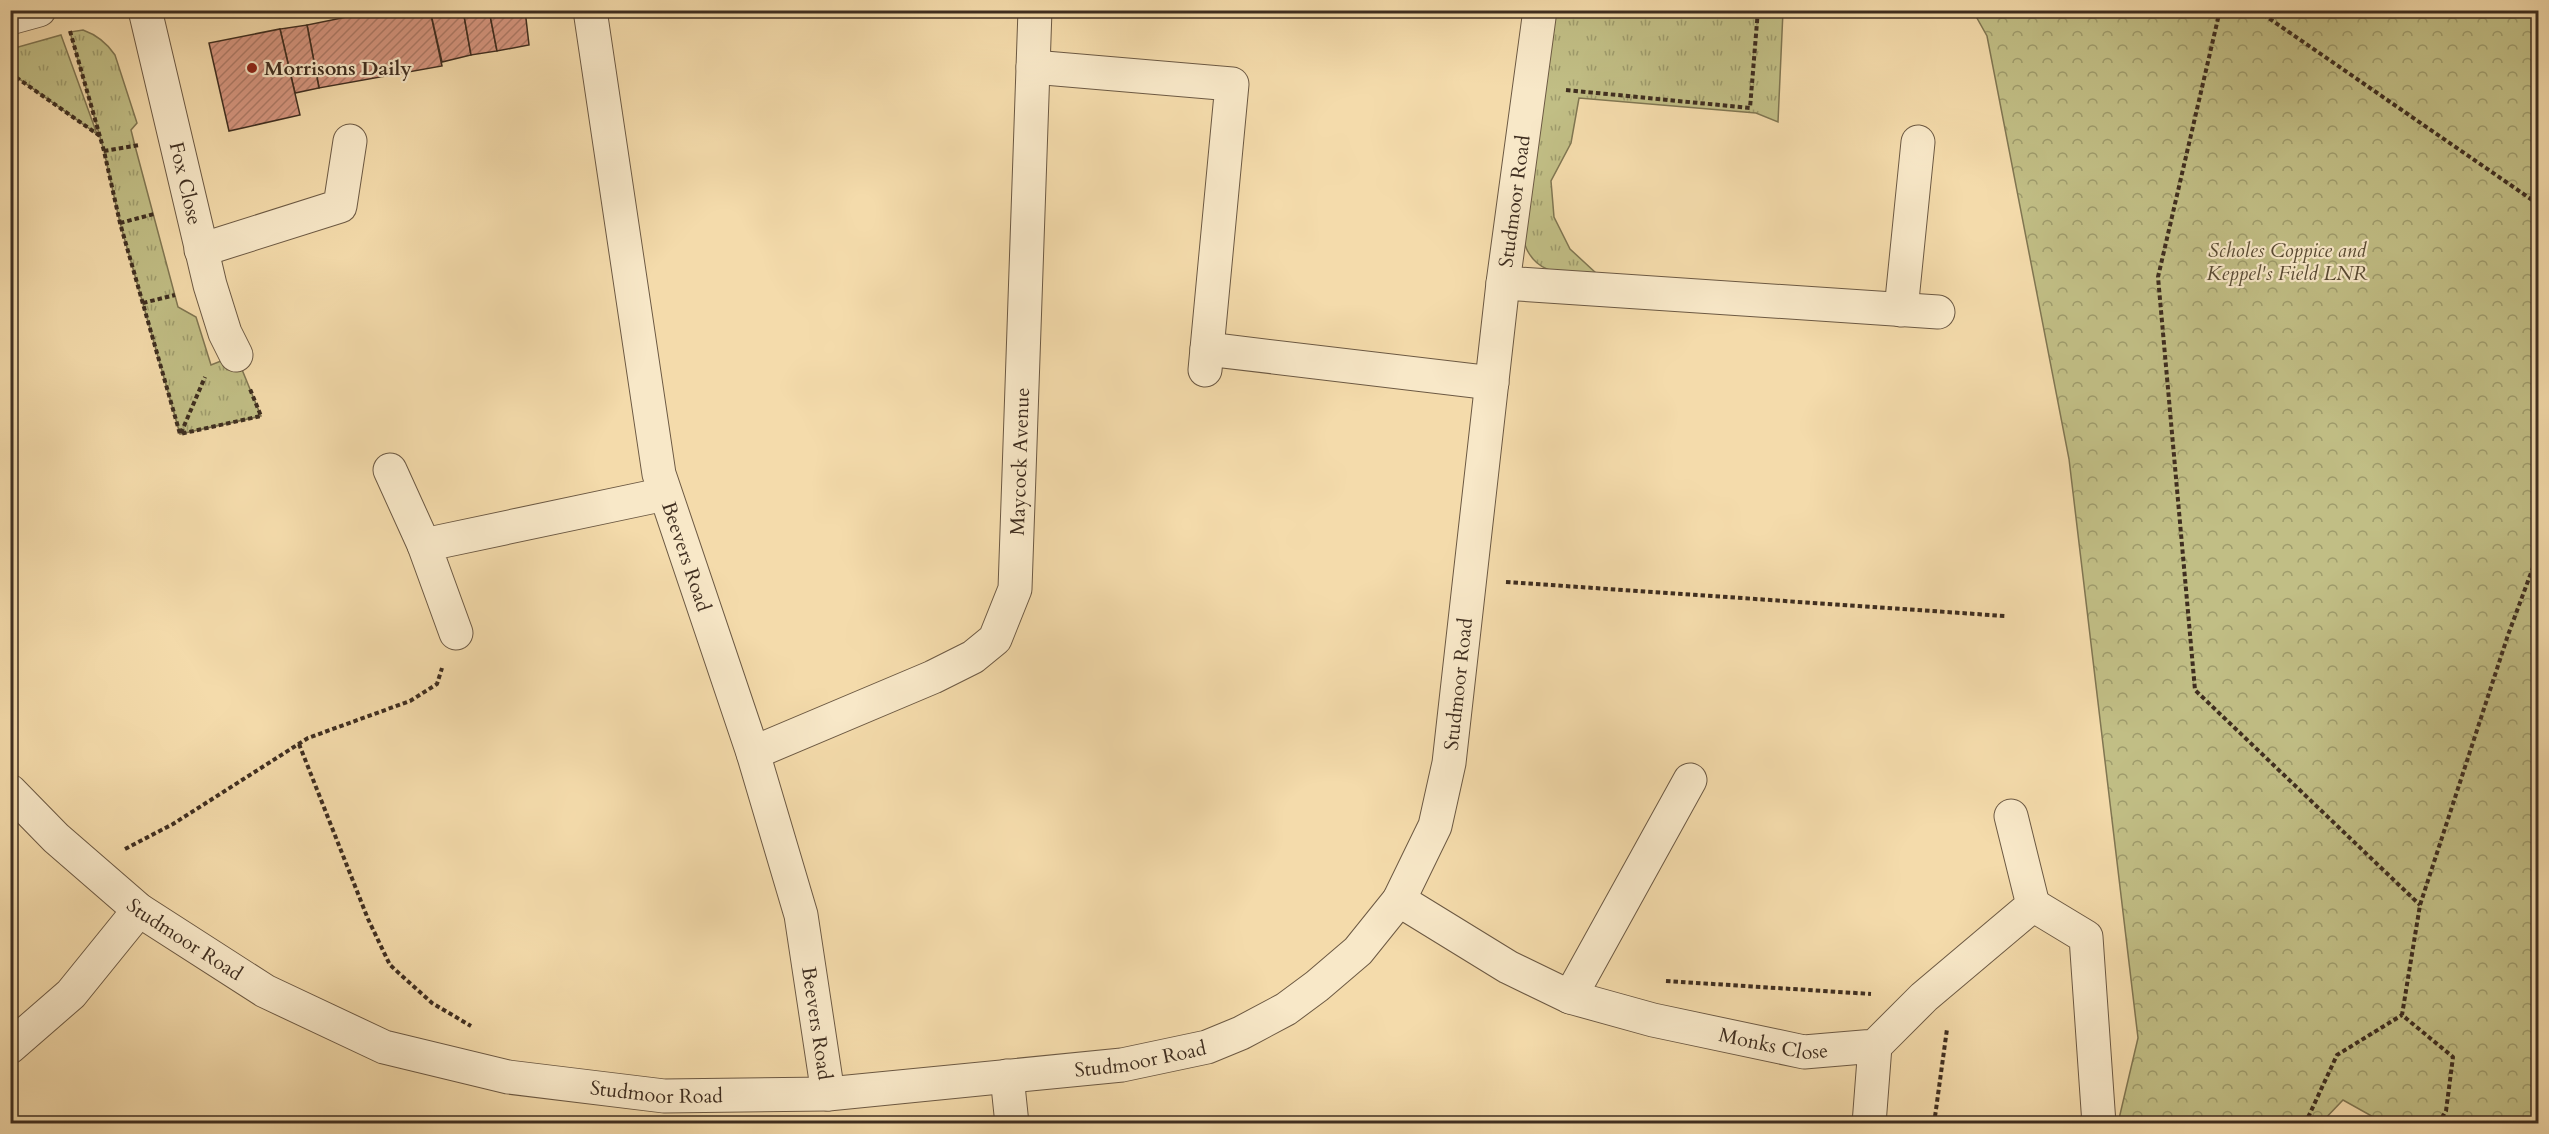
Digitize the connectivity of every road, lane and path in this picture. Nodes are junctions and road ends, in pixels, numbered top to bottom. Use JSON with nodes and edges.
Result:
{"nodes":[{"id":1,"x":145,"y":10,"type":"edge"},
{"id":2,"x":590,"y":10,"type":"edge"},
{"id":3,"x":1035,"y":10,"type":"edge"},
{"id":4,"x":1540,"y":10,"type":"edge"},
{"id":5,"x":1758,"y":10,"type":"edge"},
{"id":6,"x":2220,"y":10,"type":"edge"},
{"id":7,"x":2257,"y":10,"type":"edge"},
{"id":8,"x":53,"y":16,"type":"edge"},
{"id":9,"x":10,"y":18,"type":"edge"},
{"id":10,"x":1033,"y":67,"type":"junction"},
{"id":11,"x":10,"y":73,"type":"edge"},
{"id":12,"x":1529,"y":87,"type":"junction"},
{"id":13,"x":100,"y":136,"type":"junction"},
{"id":14,"x":350,"y":141,"type":"dead end"},
{"id":15,"x":1918,"y":142,"type":"dead end"},
{"id":16,"x":2538,"y":204,"type":"edge"},
{"id":17,"x":201,"y":250,"type":"junction"},
{"id":18,"x":1503,"y":283,"type":"junction"},
{"id":19,"x":1901,"y":310,"type":"junction"},
{"id":20,"x":1938,"y":312,"type":"dead end"},
{"id":21,"x":230,"y":344,"type":"junction"},
{"id":22,"x":1492,"y":383,"type":"junction"},
{"id":23,"x":180,"y":434,"type":"junction"},
{"id":24,"x":390,"y":470,"type":"dead end"},
{"id":25,"x":665,"y":494,"type":"junction"},
{"id":26,"x":424,"y":545,"type":"junction"},
{"id":27,"x":2538,"y":554,"type":"edge"},
{"id":28,"x":1470,"y":580,"type":"junction"},
{"id":29,"x":2005,"y":616,"type":"dead end"},
{"id":30,"x":456,"y":633,"type":"joint"},
{"id":31,"x":299,"y":744,"type":"junction"},
{"id":32,"x":753,"y":753,"type":"junction"},
{"id":33,"x":1690,"y":780,"type":"dead end"},
{"id":34,"x":10,"y":791,"type":"edge"},
{"id":35,"x":2011,"y":816,"type":"dead end"},
{"id":36,"x":91,"y":868,"type":"junction"},
{"id":37,"x":1399,"y":900,"type":"junction"},
{"id":38,"x":2033,"y":905,"type":"junction"},
{"id":39,"x":2420,"y":905,"type":"junction"},
{"id":40,"x":139,"y":910,"type":"junction"},
{"id":41,"x":1956,"y":970,"type":"junction"},
{"id":42,"x":1664,"y":981,"type":"dead end"},
{"id":43,"x":1570,"y":997,"type":"junction"},
{"id":44,"x":1924,"y":997,"type":"junction"},
{"id":45,"x":2402,"y":1015,"type":"junction"},
{"id":46,"x":473,"y":1028,"type":"dead end"},
{"id":47,"x":1875,"y":1046,"type":"junction"},
{"id":48,"x":10,"y":1047,"type":"edge"},
{"id":49,"x":1007,"y":1076,"type":"junction"},
{"id":50,"x":828,"y":1094,"type":"junction"},
{"id":51,"x":1012,"y":1124,"type":"edge"},
{"id":52,"x":1869,"y":1124,"type":"edge"},
{"id":53,"x":1934,"y":1124,"type":"edge"},
{"id":54,"x":2099,"y":1124,"type":"edge"},
{"id":55,"x":2305,"y":1124,"type":"edge"},
{"id":56,"x":2438,"y":1124,"type":"edge"}],
"edges":[{"from":1,"to":17,"type":"street","name":"Fox Close"},
{"from":2,"to":25,"type":"street","name":"Beevers Road"},
{"from":3,"to":10,"type":"street","name":"Maycock Avenue"},
{"from":4,"to":12,"type":"street","name":"Studmoor Road"},
{"from":5,"to":12,"type":"path"},
{"from":6,"to":39,"type":"path"},
{"from":7,"to":16,"type":"path"},
{"from":8,"to":9,"type":"street"},
{"from":8,"to":13,"type":"path"},
{"from":10,"to":22,"type":"street"},
{"from":10,"to":32,"type":"street","name":"Maycock Avenue"},
{"from":11,"to":13,"type":"path"},
{"from":12,"to":18,"type":"street","name":"Studmoor Road"},
{"from":13,"to":23,"type":"path"},
{"from":14,"to":17,"type":"street"},
{"from":15,"to":19,"type":"street"},
{"from":17,"to":21,"type":"street","name":"Fox Close"},
{"from":18,"to":19,"type":"street"},
{"from":18,"to":22,"type":"street","name":"Studmoor Road"},
{"from":19,"to":20,"type":"street"},
{"from":21,"to":23,"type":"path"},
{"from":21,"to":23,"type":"path"},
{"from":22,"to":28,"type":"street","name":"Studmoor Road"},
{"from":24,"to":26,"type":"street"},
{"from":25,"to":26,"type":"street"},
{"from":25,"to":32,"type":"street","name":"Beevers Road"},
{"from":26,"to":30,"type":"street"},
{"from":27,"to":39,"type":"path"},
{"from":28,"to":29,"type":"path"},
{"from":28,"to":37,"type":"street","name":"Studmoor Road"},
{"from":30,"to":31,"type":"path"},
{"from":31,"to":36,"type":"path"},
{"from":31,"to":46,"type":"path"},
{"from":32,"to":50,"type":"street","name":"Beevers Road"},
{"from":33,"to":43,"type":"street"},
{"from":34,"to":36,"type":"street","name":"Studmoor Road"},
{"from":35,"to":38,"type":"street"},
{"from":36,"to":40,"type":"street","name":"Studmoor Road"},
{"from":37,"to":43,"type":"street","name":"Monks Close"},
{"from":37,"to":49,"type":"street","name":"Studmoor Road"},
{"from":38,"to":41,"type":"street"},
{"from":38,"to":54,"type":"street"},
{"from":39,"to":45,"type":"path"},
{"from":40,"to":48,"type":"street"},
{"from":40,"to":50,"type":"street","name":"Studmoor Road"},
{"from":41,"to":44,"type":"street"},
{"from":41,"to":53,"type":"path"},
{"from":42,"to":44,"type":"path"},
{"from":43,"to":47,"type":"street","name":"Monks Close"},
{"from":44,"to":47,"type":"street"},
{"from":45,"to":55,"type":"path"},
{"from":45,"to":56,"type":"path"},
{"from":47,"to":52,"type":"street"},
{"from":49,"to":50,"type":"street","name":"Studmoor Road"},
{"from":49,"to":51,"type":"street"}]}
